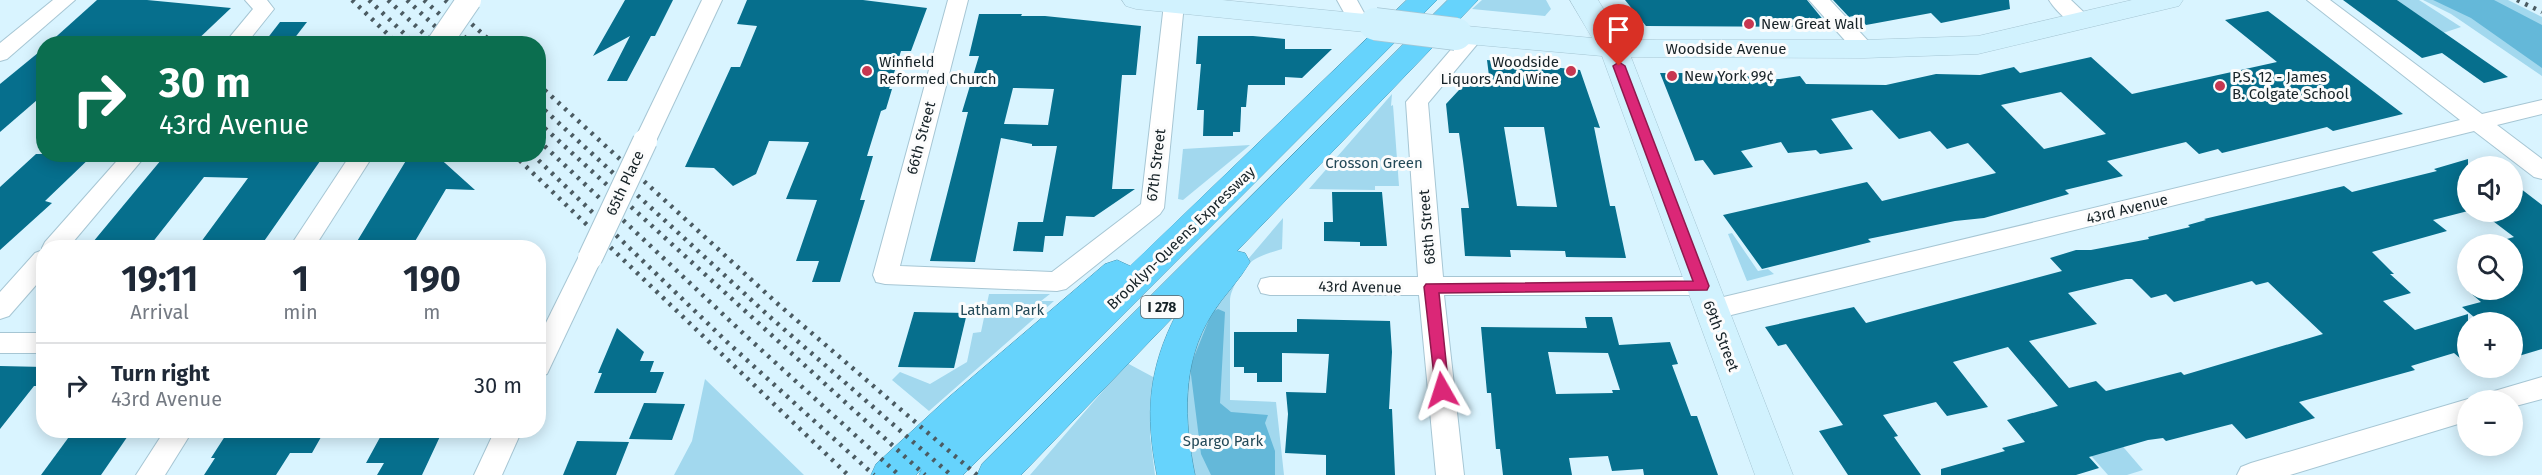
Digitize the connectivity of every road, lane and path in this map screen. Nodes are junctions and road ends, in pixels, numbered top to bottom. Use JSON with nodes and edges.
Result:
{"nodes":[{"id":1,"x":65,"y":0,"type":"edge"},
{"id":2,"x":469,"y":0,"type":"edge"},
{"id":3,"x":712,"y":0,"type":"edge"},
{"id":4,"x":958,"y":0,"type":"edge"},
{"id":5,"x":1136,"y":0,"type":"edge"},
{"id":6,"x":1423,"y":0,"type":"edge"},
{"id":7,"x":1464,"y":0,"type":"edge"},
{"id":8,"x":1584,"y":0,"type":"edge"},
{"id":9,"x":1819,"y":0,"type":"edge"},
{"id":10,"x":2059,"y":0,"type":"edge"},
{"id":11,"x":2169,"y":0,"type":"edge"},
{"id":12,"x":2317,"y":0,"type":"edge"},
{"id":13,"x":1174,"y":4,"type":"junction"},
{"id":14,"x":260,"y":5,"type":"edge"},
{"id":15,"x":1360,"y":15,"type":"edge"},
{"id":16,"x":2083,"y":21,"type":"junction"},
{"id":17,"x":1465,"y":35,"type":"junction"},
{"id":18,"x":239,"y":36,"type":"edge"},
{"id":19,"x":444,"y":36,"type":"edge"},
{"id":20,"x":1613,"y":48,"type":"junction"},
{"id":21,"x":1864,"y":49,"type":"junction"},
{"id":22,"x":0,"y":54,"type":"edge"},
{"id":23,"x":2542,"y":107,"type":"edge"},
{"id":24,"x":2478,"y":123,"type":"junction"},
{"id":25,"x":1328,"y":138,"type":"junction"},
{"id":26,"x":129,"y":162,"type":"edge"},
{"id":27,"x":358,"y":162,"type":"edge"},
{"id":28,"x":2542,"y":171,"type":"edge"},
{"id":29,"x":1202,"y":219,"type":"junction"},
{"id":30,"x":61,"y":240,"type":"edge"},
{"id":31,"x":306,"y":240,"type":"edge"},
{"id":32,"x":36,"y":268,"type":"edge"},
{"id":33,"x":1057,"y":282,"type":"joint"},
{"id":34,"x":1270,"y":286,"type":"dead end"},
{"id":35,"x":1431,"y":287,"type":"junction"},
{"id":36,"x":1707,"y":298,"type":"junction"},
{"id":37,"x":0,"y":309,"type":"edge"},
{"id":38,"x":0,"y":343,"type":"edge"},
{"id":39,"x":36,"y":343,"type":"edge"},
{"id":40,"x":546,"y":350,"type":"edge"},
{"id":41,"x":2542,"y":388,"type":"edge"},
{"id":42,"x":2523,"y":393,"type":"edge"},
{"id":43,"x":2457,"y":413,"type":"edge"},
{"id":44,"x":175,"y":438,"type":"edge"},
{"id":45,"x":505,"y":438,"type":"edge"},
{"id":46,"x":150,"y":475,"type":"edge"},
{"id":47,"x":488,"y":475,"type":"edge"},
{"id":48,"x":890,"y":475,"type":"edge"},
{"id":49,"x":938,"y":475,"type":"edge"},
{"id":50,"x":996,"y":475,"type":"edge"},
{"id":51,"x":1176,"y":475,"type":"edge"},
{"id":52,"x":1450,"y":475,"type":"edge"},
{"id":53,"x":1774,"y":475,"type":"edge"},
{"id":54,"x":2251,"y":475,"type":"edge"}],
"edges":[{"from":1,"to":22,"type":"street"},
{"from":2,"to":19,"type":"street","bridge":true},
{"from":3,"to":40,"type":"street","name":"65th Place","bridge":true},
{"from":4,"to":33,"type":"street","name":"66th Street"},
{"from":5,"to":13,"type":"street","name":"Woodside Avenue"},
{"from":6,"to":29,"type":"highway","name":"Brooklyn-Queens Expressway","number":"I 278"},
{"from":7,"to":25,"type":"highway","number":"I 278"},
{"from":8,"to":20,"type":"street","name":"69th Street"},
{"from":9,"to":21,"type":"street"},
{"from":10,"to":16,"type":"street"},
{"from":11,"to":16,"type":"street","name":"Woodside Avenue"},
{"from":12,"to":24,"type":"street"},
{"from":13,"to":15,"type":"street","name":"Woodside Avenue"},
{"from":13,"to":33,"type":"street","name":"67th Street"},
{"from":14,"to":18,"type":"street"},
{"from":15,"to":17,"type":"street","name":"Woodside Avenue","bridge":true},
{"from":16,"to":21,"type":"street","name":"Woodside Avenue"},
{"from":17,"to":20,"type":"street","name":"Woodside Avenue"},
{"from":17,"to":35,"type":"street","name":"68th Street"},
{"from":20,"to":21,"type":"street","name":"Woodside Avenue"},
{"from":20,"to":36,"type":"street","name":"69th Street"},
{"from":23,"to":24,"type":"street","name":"43rd Avenue"},
{"from":24,"to":28,"type":"street"},
{"from":24,"to":36,"type":"street","name":"43rd Avenue"},
{"from":25,"to":50,"type":"highway","number":"I 278"},
{"from":25,"to":51,"type":"highway"},
{"from":26,"to":30,"type":"street"},
{"from":27,"to":31,"type":"street"},
{"from":29,"to":48,"type":"highway"},
{"from":29,"to":49,"type":"highway","name":"Brooklyn-Queens Expressway","number":"I 278"},
{"from":32,"to":37,"type":"street"},
{"from":34,"to":35,"type":"street","name":"43rd Avenue"},
{"from":35,"to":36,"type":"street","name":"43rd Avenue"},
{"from":35,"to":52,"type":"street","name":"68th Street"},
{"from":36,"to":53,"type":"street","name":"69th Street"},
{"from":38,"to":39,"type":"street"},
{"from":41,"to":42,"type":"street"},
{"from":43,"to":54,"type":"street"},
{"from":44,"to":46,"type":"street"},
{"from":45,"to":47,"type":"street"}]}
